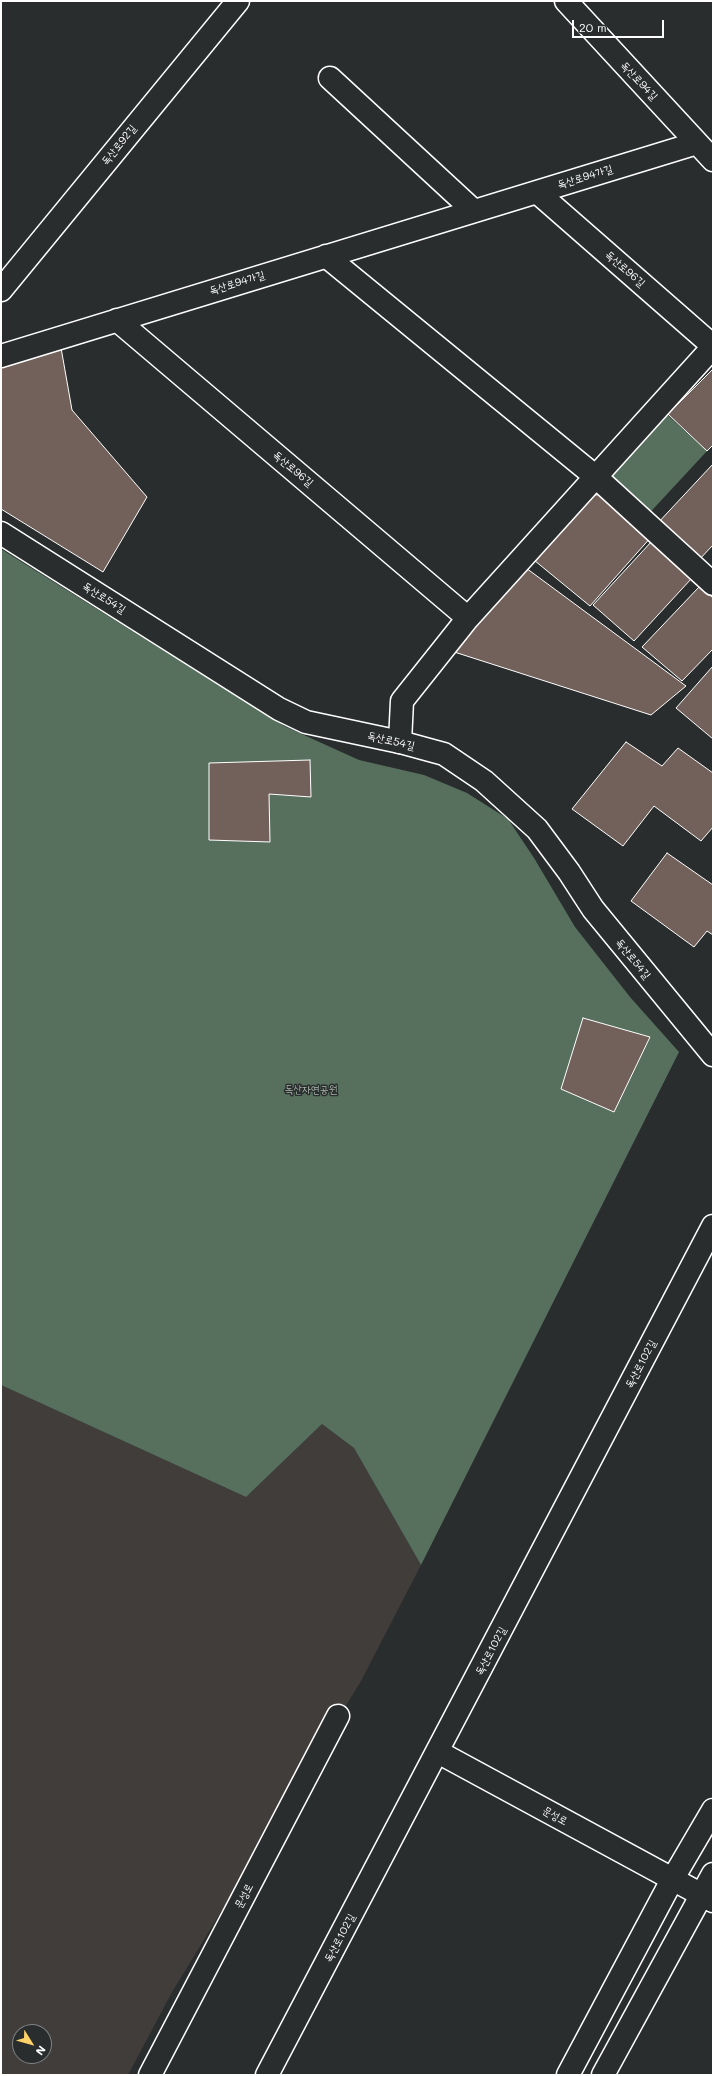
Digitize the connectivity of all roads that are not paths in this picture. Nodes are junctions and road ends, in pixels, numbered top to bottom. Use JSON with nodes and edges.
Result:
{"nodes":[{"id":1,"x":238,"y":1,"type":"edge"},
{"id":2,"x":566,"y":1,"type":"edge"},
{"id":3,"x":330,"y":78,"type":"dead end"},
{"id":4,"x":697,"y":143,"type":"junction"},
{"id":5,"x":713,"y":160,"type":"edge"},
{"id":6,"x":537,"y":192,"type":"junction"},
{"id":7,"x":474,"y":211,"type":"junction"},
{"id":8,"x":326,"y":256,"type":"junction"},
{"id":9,"x":1,"y":290,"type":"edge"},
{"id":10,"x":117,"y":320,"type":"junction"},
{"id":11,"x":713,"y":347,"type":"edge"},
{"id":12,"x":1,"y":356,"type":"edge"},
{"id":13,"x":596,"y":477,"type":"junction"},
{"id":14,"x":1,"y":533,"type":"edge"},
{"id":15,"x":713,"y":584,"type":"edge"},
{"id":16,"x":468,"y":618,"type":"junction"},
{"id":17,"x":400,"y":742,"type":"junction"},
{"id":18,"x":710,"y":1043,"type":"edge"},
{"id":19,"x":713,"y":1226,"type":"edge"},
{"id":20,"x":338,"y":1716,"type":"dead end"},
{"id":21,"x":438,"y":1752,"type":"junction"},
{"id":22,"x":713,"y":1810,"type":"edge"},
{"id":23,"x":713,"y":1874,"type":"edge"},
{"id":24,"x":672,"y":1880,"type":"junction"},
{"id":25,"x":707,"y":1898,"type":"edge"},
{"id":26,"x":150,"y":2075,"type":"edge"},
{"id":27,"x":267,"y":2075,"type":"edge"},
{"id":28,"x":568,"y":2075,"type":"edge"},
{"id":29,"x":603,"y":2075,"type":"edge"}],
"edges":[{"from":1,"to":9,"type":"street","name":"독산로92길"},
{"from":2,"to":4,"type":"street","name":"독산로94길"},
{"from":3,"to":7,"type":"street"},
{"from":4,"to":5,"type":"street","name":"독산로94길"},
{"from":4,"to":6,"type":"street","name":"독산로94가길"},
{"from":6,"to":7,"type":"street","name":"독산로94가길"},
{"from":6,"to":11,"type":"street","name":"독산로96길"},
{"from":7,"to":8,"type":"street","name":"독산로94가길"},
{"from":8,"to":10,"type":"street","name":"독산로94가길"},
{"from":8,"to":13,"type":"street"},
{"from":10,"to":12,"type":"street","name":"독산로94가길"},
{"from":10,"to":16,"type":"street","name":"독산로96길"},
{"from":11,"to":13,"type":"street","name":"독산로96길"},
{"from":13,"to":15,"type":"street"},
{"from":13,"to":16,"type":"street","name":"독산로96길"},
{"from":14,"to":17,"type":"street","name":"독산로54길"},
{"from":16,"to":17,"type":"street","name":"독산로96길"},
{"from":17,"to":18,"type":"street","name":"독산로54길"},
{"from":19,"to":21,"type":"street","name":"독산로102길"},
{"from":20,"to":26,"type":"street","name":"문성로"},
{"from":21,"to":24,"type":"street","name":"문성로"},
{"from":21,"to":27,"type":"street","name":"독산로102길"},
{"from":22,"to":24,"type":"street"},
{"from":23,"to":25,"type":"street"},
{"from":24,"to":25,"type":"street","name":"문성로"},
{"from":24,"to":28,"type":"street"},
{"from":25,"to":29,"type":"street"}]}
